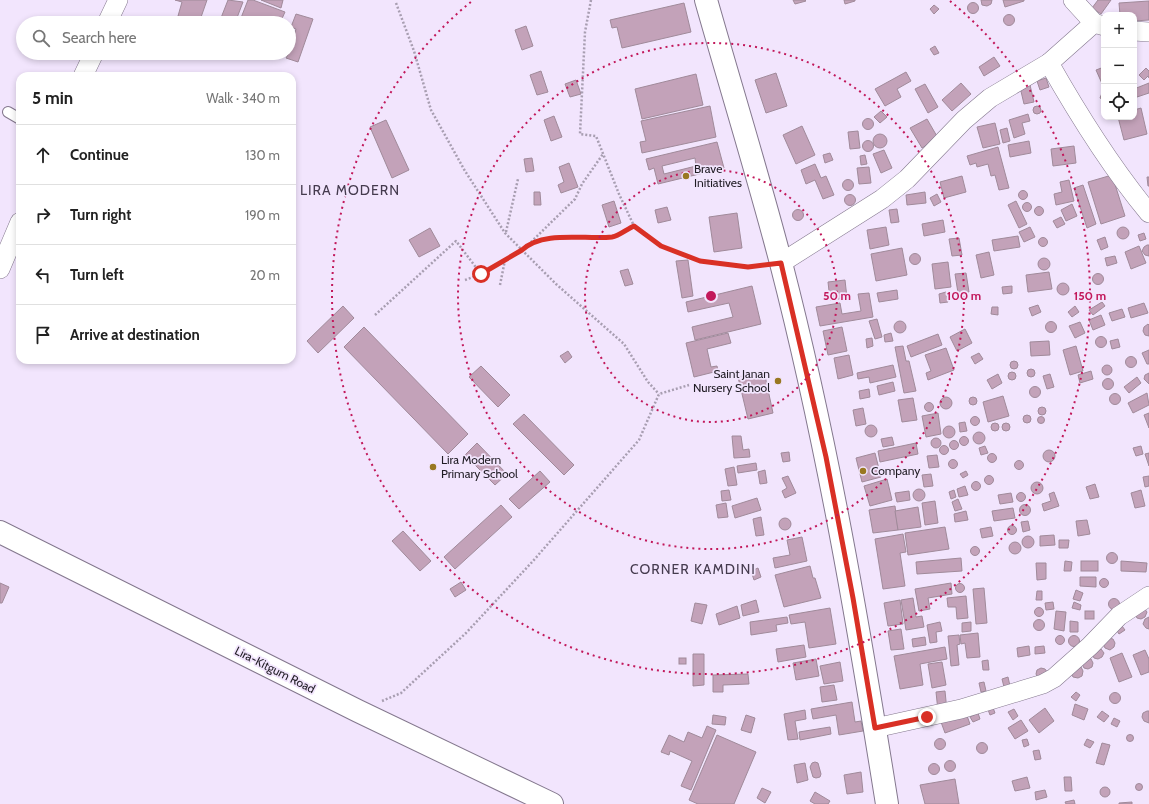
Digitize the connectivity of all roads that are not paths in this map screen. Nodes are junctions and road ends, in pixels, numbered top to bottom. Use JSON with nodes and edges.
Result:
{"nodes":[{"id":1,"x":118,"y":0,"type":"edge"},
{"id":2,"x":706,"y":0,"type":"edge"},
{"id":3,"x":1073,"y":0,"type":"edge"},
{"id":4,"x":110,"y":16,"type":"edge"},
{"id":5,"x":1099,"y":24,"type":"edge"},
{"id":6,"x":1137,"y":31,"type":"edge"},
{"id":7,"x":1149,"y":32,"type":"edge"},
{"id":8,"x":91,"y":60,"type":"edge"},
{"id":9,"x":1050,"y":63,"type":"junction"},
{"id":10,"x":85,"y":72,"type":"edge"},
{"id":11,"x":8,"y":112,"type":"dead end"},
{"id":12,"x":16,"y":117,"type":"edge"},
{"id":13,"x":1149,"y":213,"type":"edge"},
{"id":14,"x":16,"y":231,"type":"edge"},
{"id":15,"x":781,"y":263,"type":"junction"},
{"id":16,"x":0,"y":269,"type":"edge"},
{"id":17,"x":0,"y":532,"type":"edge"},
{"id":18,"x":1149,"y":596,"type":"edge"},
{"id":19,"x":875,"y":728,"type":"junction"},
{"id":20,"x":552,"y":804,"type":"edge"},
{"id":21,"x":887,"y":804,"type":"edge"}],
"edges":[{"from":1,"to":4,"type":"street"},
{"from":2,"to":15,"type":"street"},
{"from":3,"to":5,"type":"street"},
{"from":5,"to":9,"type":"street"},
{"from":6,"to":7,"type":"street"},
{"from":8,"to":10,"type":"street"},
{"from":9,"to":13,"type":"street"},
{"from":9,"to":15,"type":"street"},
{"from":11,"to":12,"type":"lane"},
{"from":14,"to":16,"type":"street"},
{"from":15,"to":19,"type":"street"},
{"from":17,"to":20,"type":"street","name":"Lira-Kitgum Road"},
{"from":18,"to":19,"type":"street"},
{"from":19,"to":21,"type":"street"}]}
